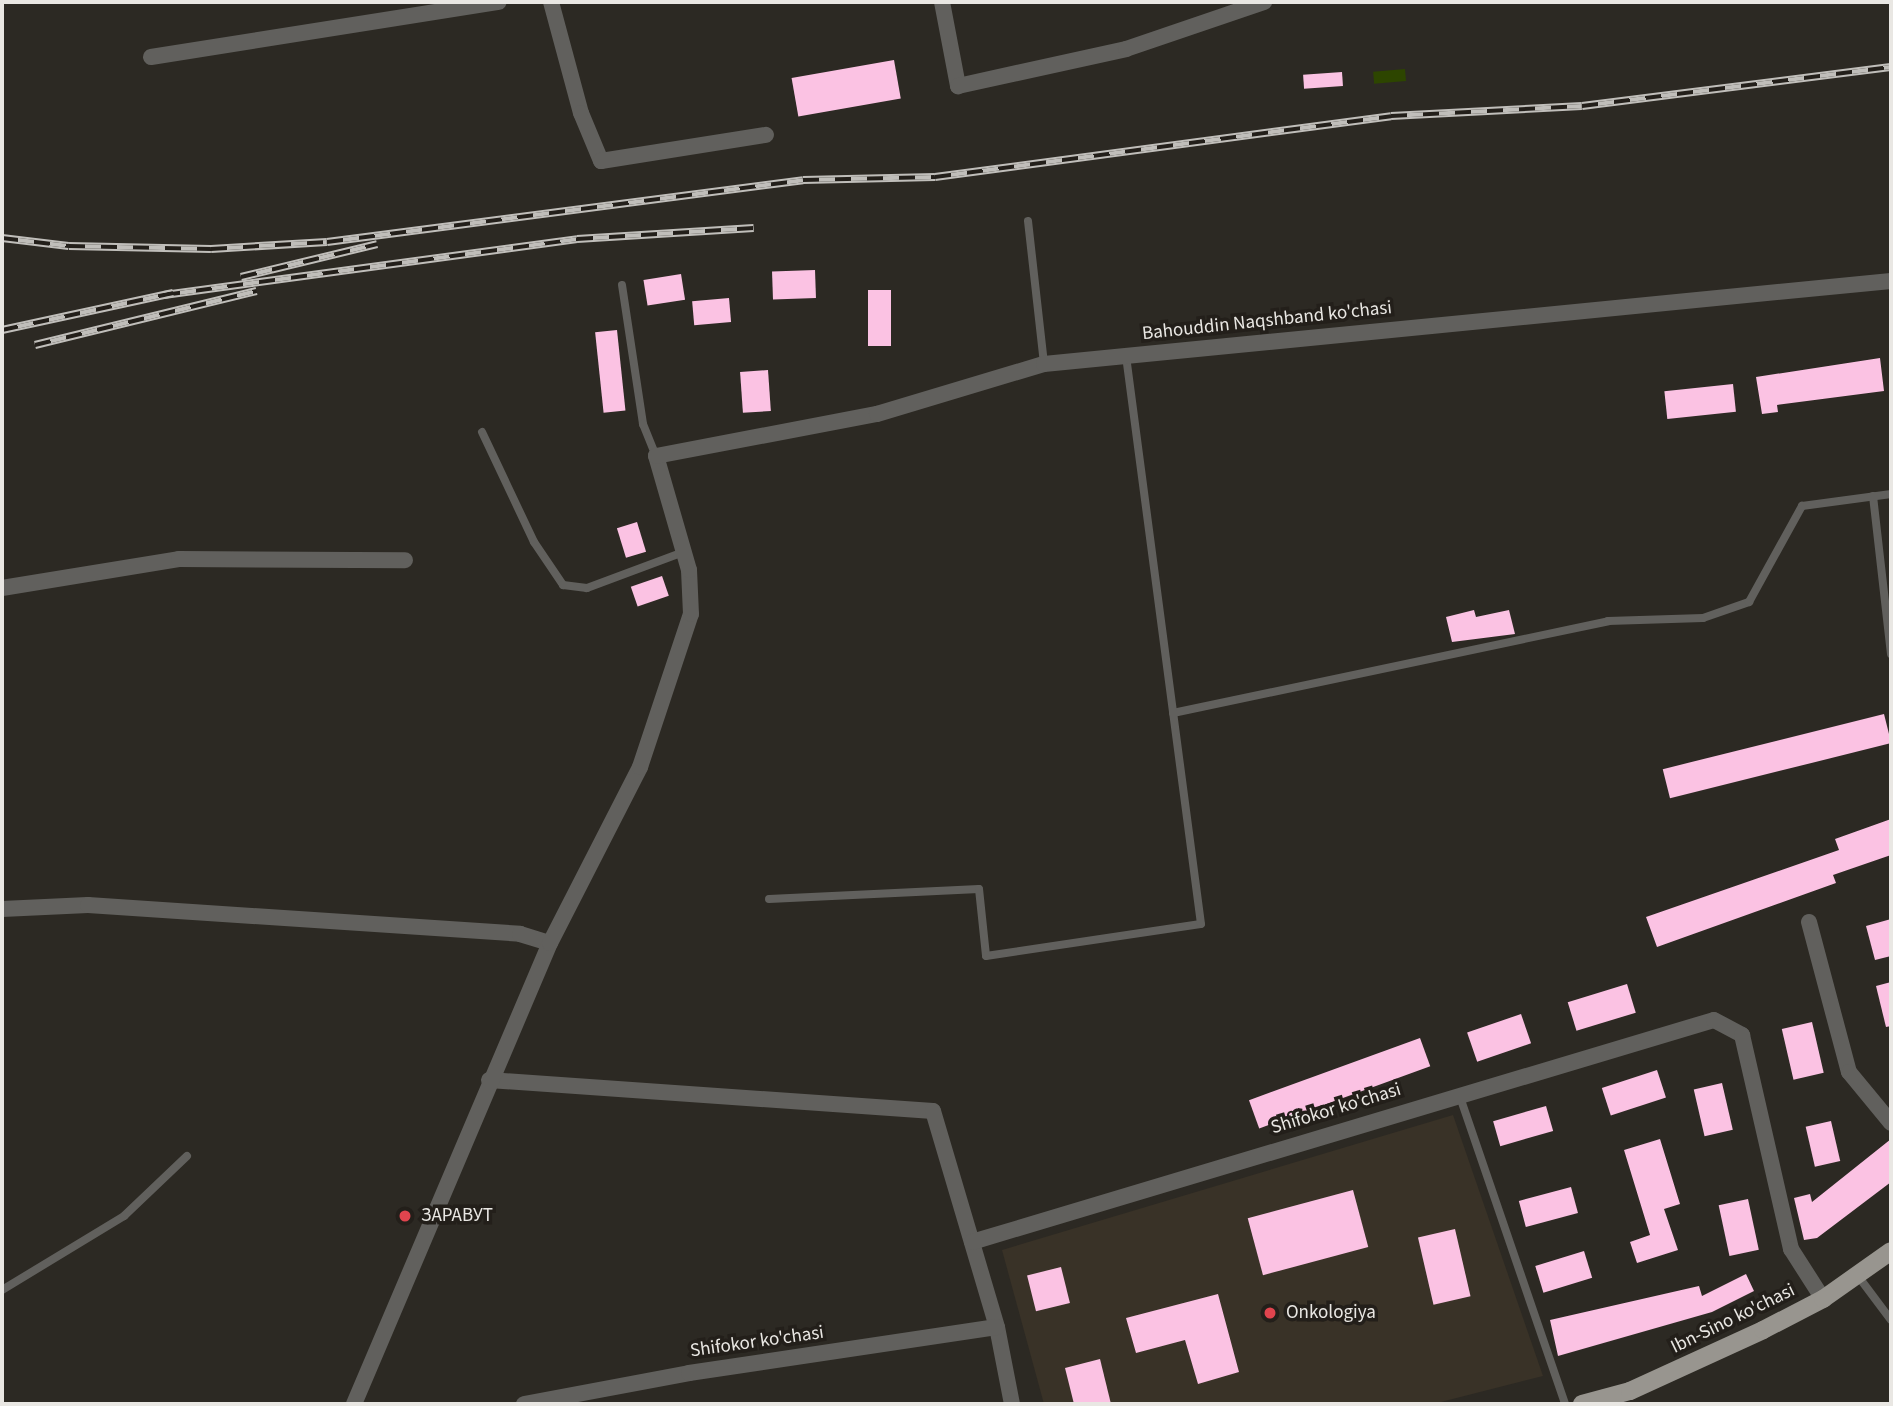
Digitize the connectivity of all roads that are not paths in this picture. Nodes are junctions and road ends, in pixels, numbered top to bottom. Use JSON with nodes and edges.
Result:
{"nodes":[{"id":1,"x":499,"y":2,"type":"edge"},
{"id":2,"x":551,"y":2,"type":"edge"},
{"id":3,"x":942,"y":2,"type":"edge"},
{"id":4,"x":1264,"y":2,"type":"edge"},
{"id":5,"x":151,"y":57,"type":"dead end"},
{"id":6,"x":765,"y":135,"type":"dead end"},
{"id":7,"x":1028,"y":221,"type":"dead end"},
{"id":8,"x":1891,"y":281,"type":"edge"},
{"id":9,"x":622,"y":285,"type":"dead end"},
{"id":10,"x":1126,"y":356,"type":"junction"},
{"id":11,"x":1044,"y":364,"type":"junction"},
{"id":12,"x":482,"y":432,"type":"dead end"},
{"id":13,"x":656,"y":456,"type":"junction"},
{"id":14,"x":1891,"y":494,"type":"edge"},
{"id":15,"x":1873,"y":496,"type":"junction"},
{"id":16,"x":684,"y":552,"type":"junction"},
{"id":17,"x":405,"y":560,"type":"dead end"},
{"id":18,"x":2,"y":589,"type":"edge"},
{"id":19,"x":1891,"y":654,"type":"edge"},
{"id":20,"x":1173,"y":713,"type":"junction"},
{"id":21,"x":769,"y":899,"type":"dead end"},
{"id":22,"x":2,"y":909,"type":"edge"},
{"id":23,"x":1809,"y":922,"type":"dead end"},
{"id":24,"x":550,"y":943,"type":"junction"},
{"id":25,"x":489,"y":1080,"type":"junction"},
{"id":26,"x":1459,"y":1094,"type":"junction"},
{"id":27,"x":1891,"y":1123,"type":"edge"},
{"id":28,"x":187,"y":1156,"type":"dead end"},
{"id":29,"x":972,"y":1242,"type":"junction"},
{"id":30,"x":1891,"y":1251,"type":"edge"},
{"id":31,"x":1858,"y":1276,"type":"junction"},
{"id":32,"x":2,"y":1290,"type":"edge"},
{"id":33,"x":1823,"y":1300,"type":"junction"},
{"id":34,"x":1891,"y":1320,"type":"edge"},
{"id":35,"x":997,"y":1327,"type":"junction"},
{"id":36,"x":1632,"y":1398,"type":"edge"},
{"id":37,"x":354,"y":1404,"type":"edge"},
{"id":38,"x":524,"y":1404,"type":"edge"},
{"id":39,"x":1012,"y":1404,"type":"edge"},
{"id":40,"x":1565,"y":1404,"type":"edge"},
{"id":41,"x":1582,"y":1404,"type":"edge"}],
"edges":[{"from":1,"to":5,"type":"street"},
{"from":2,"to":6,"type":"street"},
{"from":3,"to":4,"type":"street"},
{"from":7,"to":11,"type":"lane"},
{"from":8,"to":10,"type":"street","name":"Bahouddin Naqshband ko'chasi"},
{"from":9,"to":13,"type":"lane"},
{"from":10,"to":11,"type":"street","name":"Bahouddin Naqshband ko'chasi"},
{"from":10,"to":20,"type":"lane"},
{"from":11,"to":13,"type":"street","name":"Bahouddin Naqshband ko'chasi"},
{"from":12,"to":16,"type":"lane"},
{"from":13,"to":16,"type":"street"},
{"from":14,"to":15,"type":"lane"},
{"from":15,"to":19,"type":"lane"},
{"from":15,"to":20,"type":"lane"},
{"from":16,"to":24,"type":"street"},
{"from":17,"to":18,"type":"street"},
{"from":20,"to":21,"type":"lane"},
{"from":22,"to":24,"type":"street"},
{"from":23,"to":27,"type":"street"},
{"from":24,"to":25,"type":"street"},
{"from":25,"to":29,"type":"street"},
{"from":25,"to":37,"type":"street"},
{"from":26,"to":29,"type":"street","name":"Shifokor ko'chasi"},
{"from":26,"to":33,"type":"street","name":"Shifokor ko'chasi"},
{"from":26,"to":40,"type":"lane"},
{"from":28,"to":32,"type":"lane"},
{"from":29,"to":35,"type":"street"},
{"from":30,"to":31,"type":"main road","name":"Ibn-Sino ko'chasi"},
{"from":31,"to":33,"type":"main road","name":"Ibn-Sino ko'chasi"},
{"from":31,"to":34,"type":"lane"},
{"from":33,"to":36,"type":"main road","name":"Ibn-Sino ko'chasi"},
{"from":35,"to":38,"type":"street","name":"Shifokor ko'chasi"},
{"from":35,"to":39,"type":"street"},
{"from":36,"to":41,"type":"main road","name":"Ibn-Sino ko'chasi"}]}
